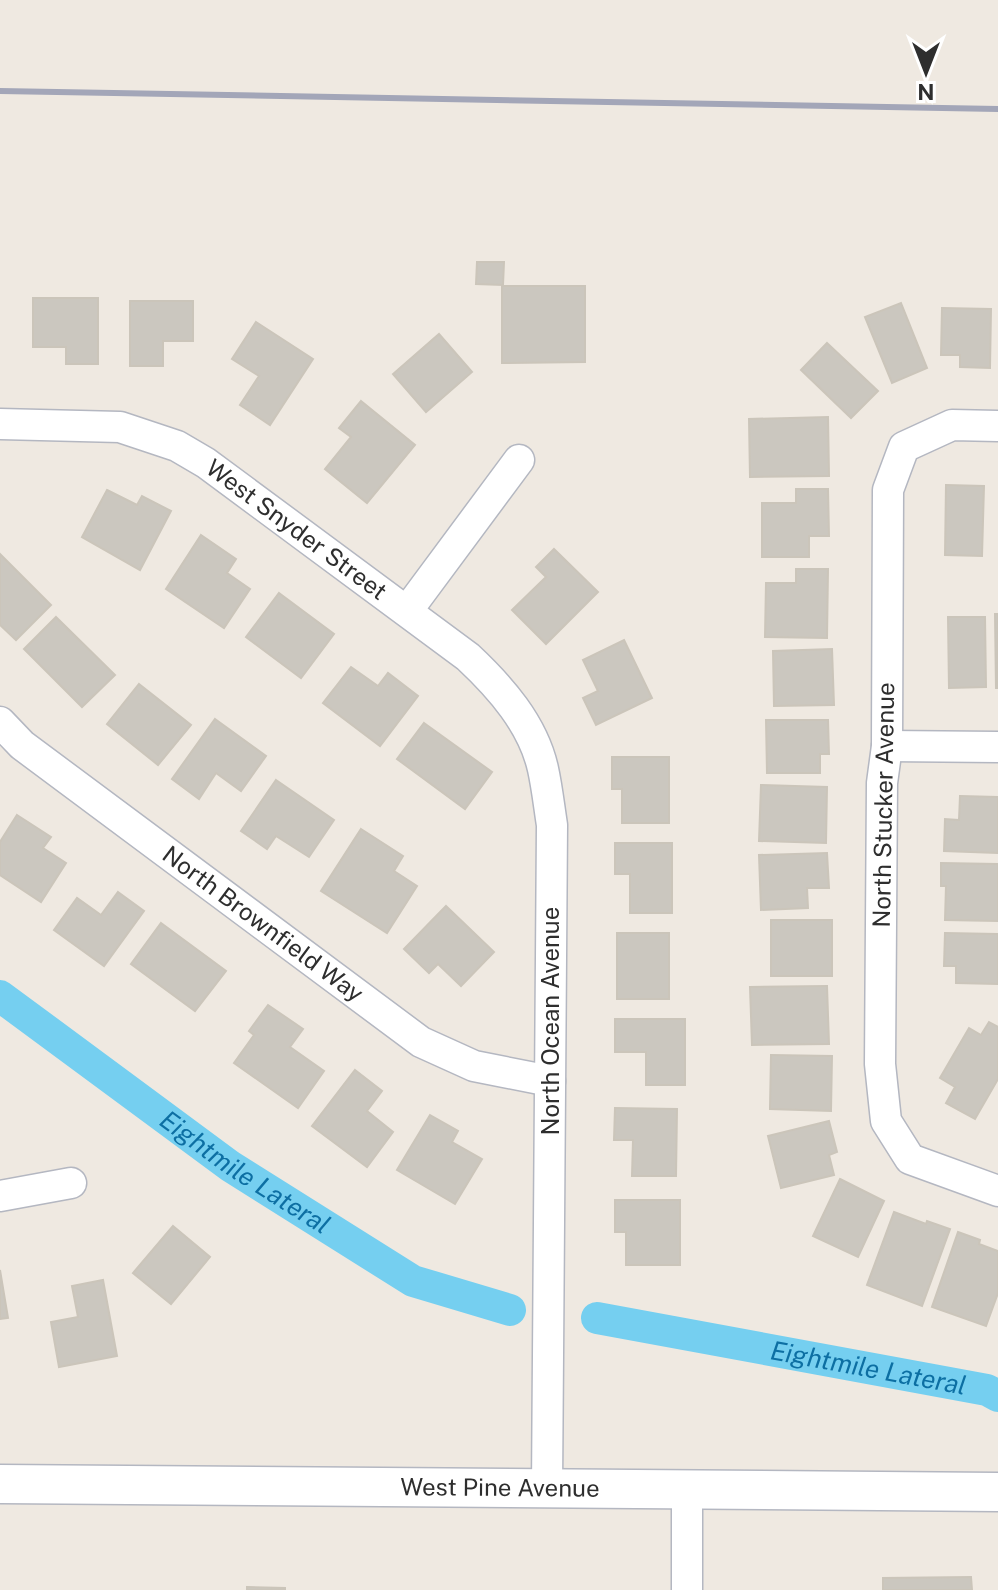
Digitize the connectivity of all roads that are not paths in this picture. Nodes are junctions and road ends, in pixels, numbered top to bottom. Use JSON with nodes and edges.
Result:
{"nodes":[{"id":1,"x":0,"y":424,"type":"edge"},
{"id":2,"x":998,"y":426,"type":"edge"},
{"id":3,"x":519,"y":460,"type":"dead end"},
{"id":4,"x":407,"y":611,"type":"junction"},
{"id":5,"x":0,"y":722,"type":"edge"},
{"id":6,"x":887,"y":746,"type":"junction"},
{"id":7,"x":998,"y":747,"type":"edge"},
{"id":8,"x":550,"y":1081,"type":"junction"},
{"id":9,"x":71,"y":1183,"type":"dead end"},
{"id":10,"x":998,"y":1191,"type":"edge"},
{"id":11,"x":0,"y":1196,"type":"edge"},
{"id":12,"x":0,"y":1484,"type":"edge"},
{"id":13,"x":547,"y":1488,"type":"junction"},
{"id":14,"x":687,"y":1488,"type":"junction"},
{"id":15,"x":998,"y":1492,"type":"edge"},
{"id":16,"x":687,"y":1590,"type":"edge"}],
"edges":[{"from":1,"to":4,"type":"street","name":"West Snyder Street"},
{"from":2,"to":6,"type":"street","name":"North Stucker Avenue"},
{"from":3,"to":4,"type":"street","name":"West Snyder Street"},
{"from":4,"to":8,"type":"street","name":"North Ocean Avenue"},
{"from":5,"to":8,"type":"street","name":"North Brownfield Way"},
{"from":6,"to":7,"type":"street"},
{"from":6,"to":10,"type":"street","name":"North Stucker Avenue"},
{"from":8,"to":13,"type":"street","name":"North Ocean Avenue"},
{"from":9,"to":11,"type":"street"},
{"from":12,"to":13,"type":"street","name":"West Pine Avenue"},
{"from":13,"to":14,"type":"street","name":"West Pine Avenue"},
{"from":14,"to":15,"type":"street","name":"West Pine Avenue"},
{"from":14,"to":16,"type":"street"}]}
